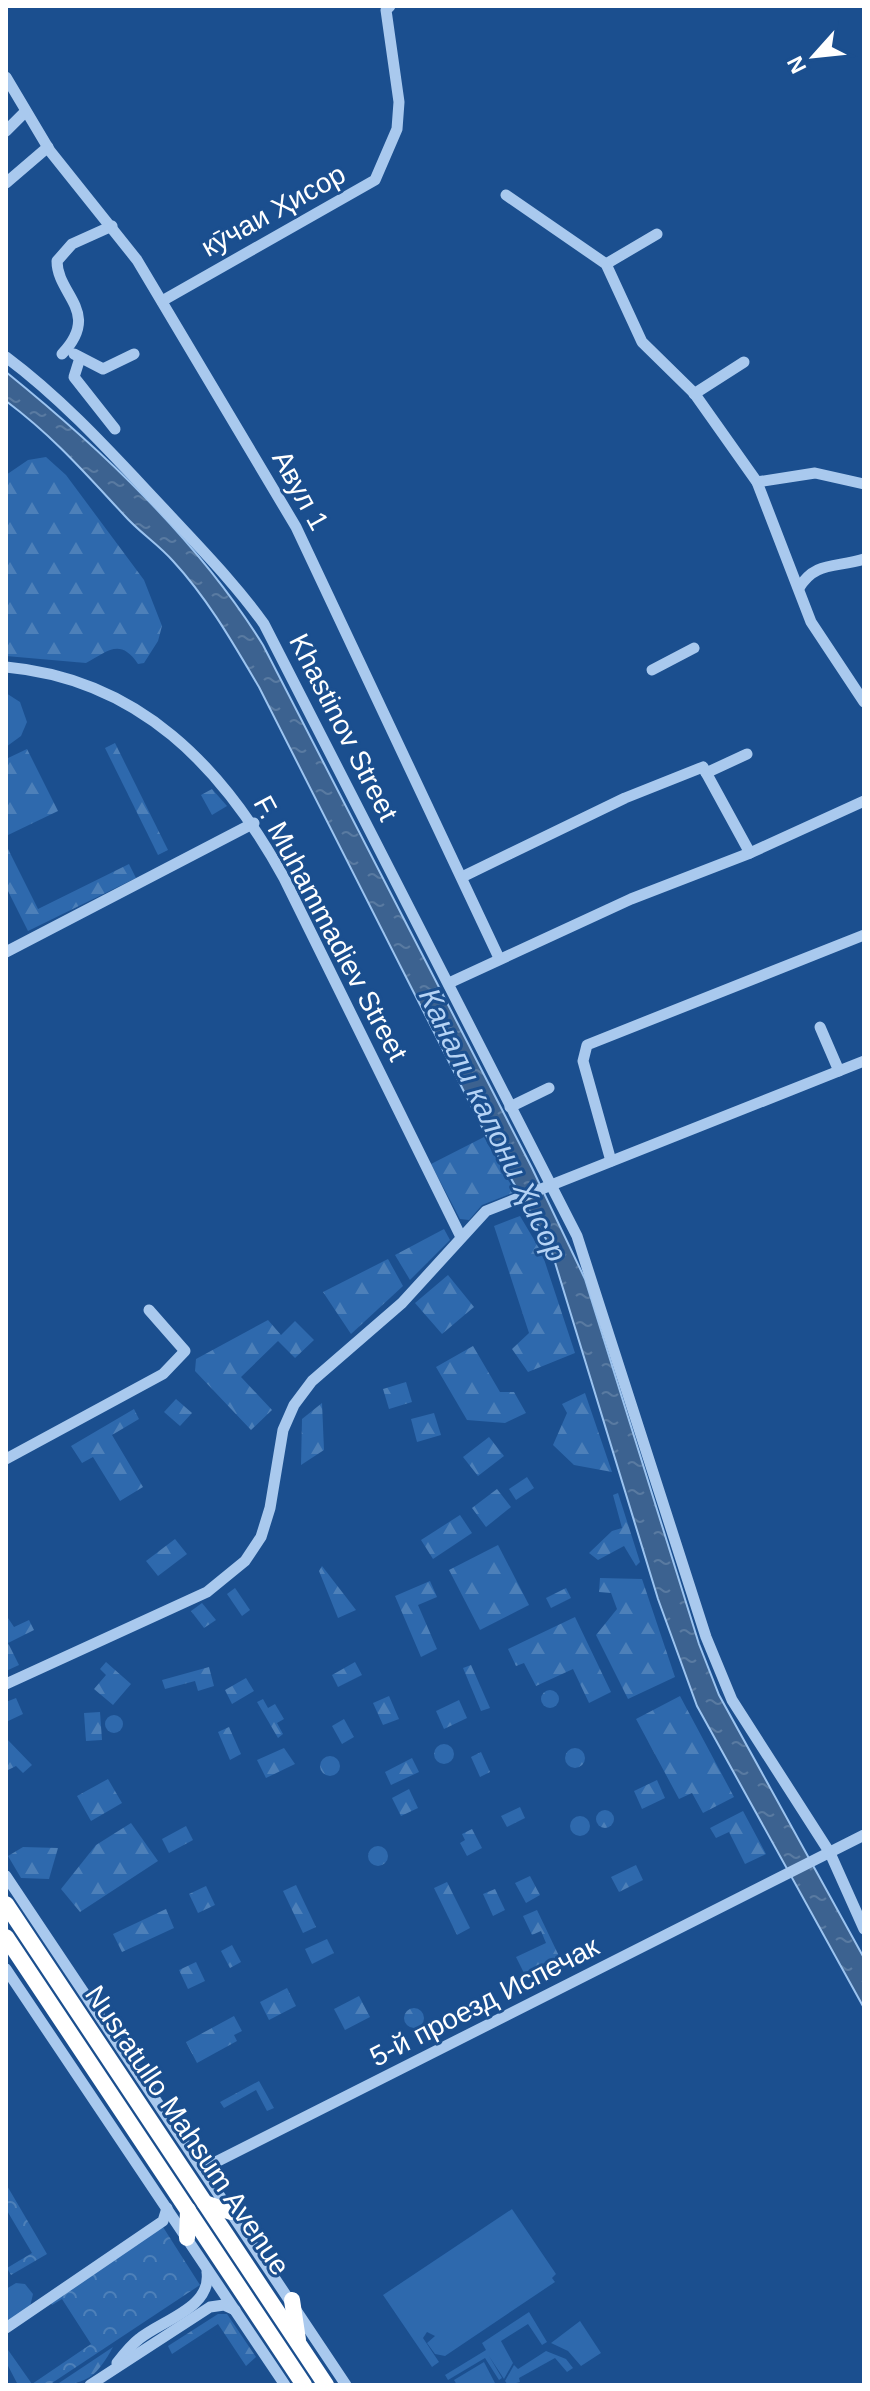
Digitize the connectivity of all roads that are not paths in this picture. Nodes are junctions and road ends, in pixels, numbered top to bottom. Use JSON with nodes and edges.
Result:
{"nodes":[{"id":1,"x":390,"y":6,"type":"edge"},
{"id":2,"x":6,"y":77,"type":"edge"},
{"id":3,"x":25,"y":112,"type":"junction"},
{"id":4,"x":6,"y":131,"type":"edge"},
{"id":5,"x":48,"y":147,"type":"junction"},
{"id":6,"x":6,"y":183,"type":"edge"},
{"id":7,"x":506,"y":195,"type":"dead end"},
{"id":8,"x":112,"y":226,"type":"junction"},
{"id":9,"x":657,"y":234,"type":"dead end"},
{"id":10,"x":606,"y":264,"type":"junction"},
{"id":11,"x":162,"y":301,"type":"junction"},
{"id":12,"x":134,"y":354,"type":"dead end"},
{"id":13,"x":6,"y":357,"type":"edge"},
{"id":14,"x":80,"y":358,"type":"junction"},
{"id":15,"x":744,"y":362,"type":"dead end"},
{"id":16,"x":694,"y":394,"type":"junction"},
{"id":17,"x":115,"y":429,"type":"dead end"},
{"id":18,"x":757,"y":482,"type":"junction"},
{"id":19,"x":864,"y":484,"type":"edge"},
{"id":20,"x":864,"y":559,"type":"edge"},
{"id":21,"x":799,"y":588,"type":"junction"},
{"id":22,"x":694,"y":648,"type":"dead end"},
{"id":23,"x":6,"y":667,"type":"edge"},
{"id":24,"x":652,"y":670,"type":"dead end"},
{"id":25,"x":864,"y":702,"type":"edge"},
{"id":26,"x":747,"y":754,"type":"dead end"},
{"id":27,"x":706,"y":773,"type":"junction"},
{"id":28,"x":864,"y":801,"type":"edge"},
{"id":29,"x":254,"y":823,"type":"junction"},
{"id":30,"x":750,"y":853,"type":"junction"},
{"id":31,"x":462,"y":877,"type":"junction"},
{"id":32,"x":864,"y":935,"type":"edge"},
{"id":33,"x":6,"y":952,"type":"edge"},
{"id":34,"x":499,"y":958,"type":"junction"},
{"id":35,"x":449,"y":983,"type":"junction"},
{"id":36,"x":820,"y":1027,"type":"dead end"},
{"id":37,"x":864,"y":1061,"type":"edge"},
{"id":38,"x":839,"y":1071,"type":"junction"},
{"id":39,"x":549,"y":1088,"type":"dead end"},
{"id":40,"x":510,"y":1107,"type":"junction"},
{"id":41,"x":611,"y":1161,"type":"junction"},
{"id":42,"x":552,"y":1184,"type":"junction"},
{"id":43,"x":461,"y":1237,"type":"junction"},
{"id":44,"x":149,"y":1310,"type":"dead end"},
{"id":45,"x":6,"y":1459,"type":"edge"},
{"id":46,"x":6,"y":1684,"type":"edge"},
{"id":47,"x":864,"y":1835,"type":"edge"},
{"id":48,"x":825,"y":1856,"type":"junction"},
{"id":49,"x":6,"y":1876,"type":"edge"},
{"id":50,"x":6,"y":1904,"type":"edge"},
{"id":51,"x":864,"y":1929,"type":"edge"},
{"id":52,"x":6,"y":1937,"type":"edge"},
{"id":53,"x":6,"y":1969,"type":"edge"},
{"id":54,"x":115,"y":2067,"type":"junction"},
{"id":55,"x":99,"y":2077,"type":"junction"},
{"id":56,"x":204,"y":2168,"type":"junction"},
{"id":57,"x":205,"y":2203,"type":"junction"},
{"id":58,"x":167,"y":2208,"type":"junction"},
{"id":59,"x":188,"y":2210,"type":"junction"},
{"id":60,"x":231,"y":2212,"type":"junction"},
{"id":61,"x":187,"y":2238,"type":"junction"},
{"id":62,"x":207,"y":2271,"type":"junction"},
{"id":63,"x":292,"y":2300,"type":"junction"},
{"id":64,"x":236,"y":2311,"type":"junction"},
{"id":65,"x":6,"y":2328,"type":"edge"},
{"id":66,"x":298,"y":2342,"type":"junction"},
{"id":67,"x":260,"y":2347,"type":"junction"},
{"id":68,"x":283,"y":2353,"type":"junction"},
{"id":69,"x":110,"y":2372,"type":"junction"},
{"id":70,"x":90,"y":2385,"type":"edge"},
{"id":71,"x":285,"y":2385,"type":"edge"},
{"id":72,"x":304,"y":2385,"type":"edge"},
{"id":73,"x":326,"y":2385,"type":"edge"},
{"id":74,"x":346,"y":2385,"type":"edge"}],
"edges":[{"from":1,"to":11,"type":"street","name":"кӯчаи Ҳисор"},
{"from":2,"to":3,"type":"street","name":"Авул 1"},
{"from":3,"to":4,"type":"street"},
{"from":3,"to":5,"type":"street","name":"Авул 1"},
{"from":5,"to":6,"type":"street"},
{"from":5,"to":8,"type":"street","name":"Авул 1"},
{"from":7,"to":10,"type":"street"},
{"from":8,"to":11,"type":"street","name":"Авул 1"},
{"from":8,"to":14,"type":"street"},
{"from":9,"to":10,"type":"street"},
{"from":10,"to":16,"type":"street"},
{"from":11,"to":31,"type":"street","name":"Авул 1"},
{"from":12,"to":14,"type":"street"},
{"from":13,"to":35,"type":"street","name":"Khastinov Street"},
{"from":14,"to":17,"type":"street"},
{"from":15,"to":16,"type":"street"},
{"from":16,"to":18,"type":"street"},
{"from":18,"to":19,"type":"street"},
{"from":18,"to":21,"type":"street"},
{"from":20,"to":21,"type":"street"},
{"from":21,"to":25,"type":"street"},
{"from":22,"to":24,"type":"street"},
{"from":23,"to":29,"type":"street","name":"F. Muhammadiev Street"},
{"from":26,"to":27,"type":"street"},
{"from":27,"to":30,"type":"street"},
{"from":27,"to":31,"type":"street"},
{"from":28,"to":30,"type":"street"},
{"from":29,"to":33,"type":"street"},
{"from":29,"to":43,"type":"street","name":"F. Muhammadiev Street"},
{"from":30,"to":34,"type":"street"},
{"from":31,"to":34,"type":"street","name":"Авул 1"},
{"from":32,"to":41,"type":"street"},
{"from":34,"to":35,"type":"street"},
{"from":35,"to":40,"type":"street","name":"Khastinov Street"},
{"from":36,"to":38,"type":"street"},
{"from":37,"to":38,"type":"street"},
{"from":38,"to":41,"type":"street"},
{"from":39,"to":40,"type":"street"},
{"from":40,"to":42,"type":"street","name":"Khastinov Street"},
{"from":41,"to":42,"type":"street"},
{"from":42,"to":43,"type":"street"},
{"from":42,"to":48,"type":"street","name":"Khastinov Street"},
{"from":43,"to":46,"type":"street"},
{"from":44,"to":45,"type":"street"},
{"from":47,"to":48,"type":"street","name":"5-й проезд Испечак"},
{"from":48,"to":51,"type":"street","name":"Khastinov Street"},
{"from":48,"to":56,"type":"street","name":"5-й проезд Испечак"},
{"from":49,"to":56,"type":"street"},
{"from":50,"to":54,"type":"highway","name":"Nusratullo Mahsum Avenue"},
{"from":52,"to":55,"type":"highway","name":"Nusratullo Mahsum Avenue"},
{"from":53,"to":58,"type":"street"},
{"from":54,"to":55,"type":"highway"},
{"from":54,"to":57,"type":"highway","name":"Nusratullo Mahsum Avenue"},
{"from":55,"to":59,"type":"highway","name":"Nusratullo Mahsum Avenue"},
{"from":56,"to":60,"type":"street"},
{"from":57,"to":60,"type":"highway"},
{"from":57,"to":66,"type":"highway","name":"Nusratullo Mahsum Avenue"},
{"from":58,"to":61,"type":"street"},
{"from":58,"to":65,"type":"street"},
{"from":59,"to":61,"type":"highway"},
{"from":59,"to":68,"type":"highway","name":"Nusratullo Mahsum Avenue"},
{"from":60,"to":63,"type":"street"},
{"from":61,"to":62,"type":"street"},
{"from":62,"to":64,"type":"street"},
{"from":62,"to":69,"type":"street"},
{"from":63,"to":66,"type":"highway"},
{"from":63,"to":74,"type":"street"},
{"from":64,"to":67,"type":"street"},
{"from":64,"to":69,"type":"street"},
{"from":66,"to":73,"type":"highway","name":"Nusratullo Mahsum Avenue"},
{"from":67,"to":68,"type":"highway"},
{"from":67,"to":71,"type":"street"},
{"from":68,"to":72,"type":"highway","name":"Nusratullo Mahsum Avenue"},
{"from":69,"to":70,"type":"street"}]}
